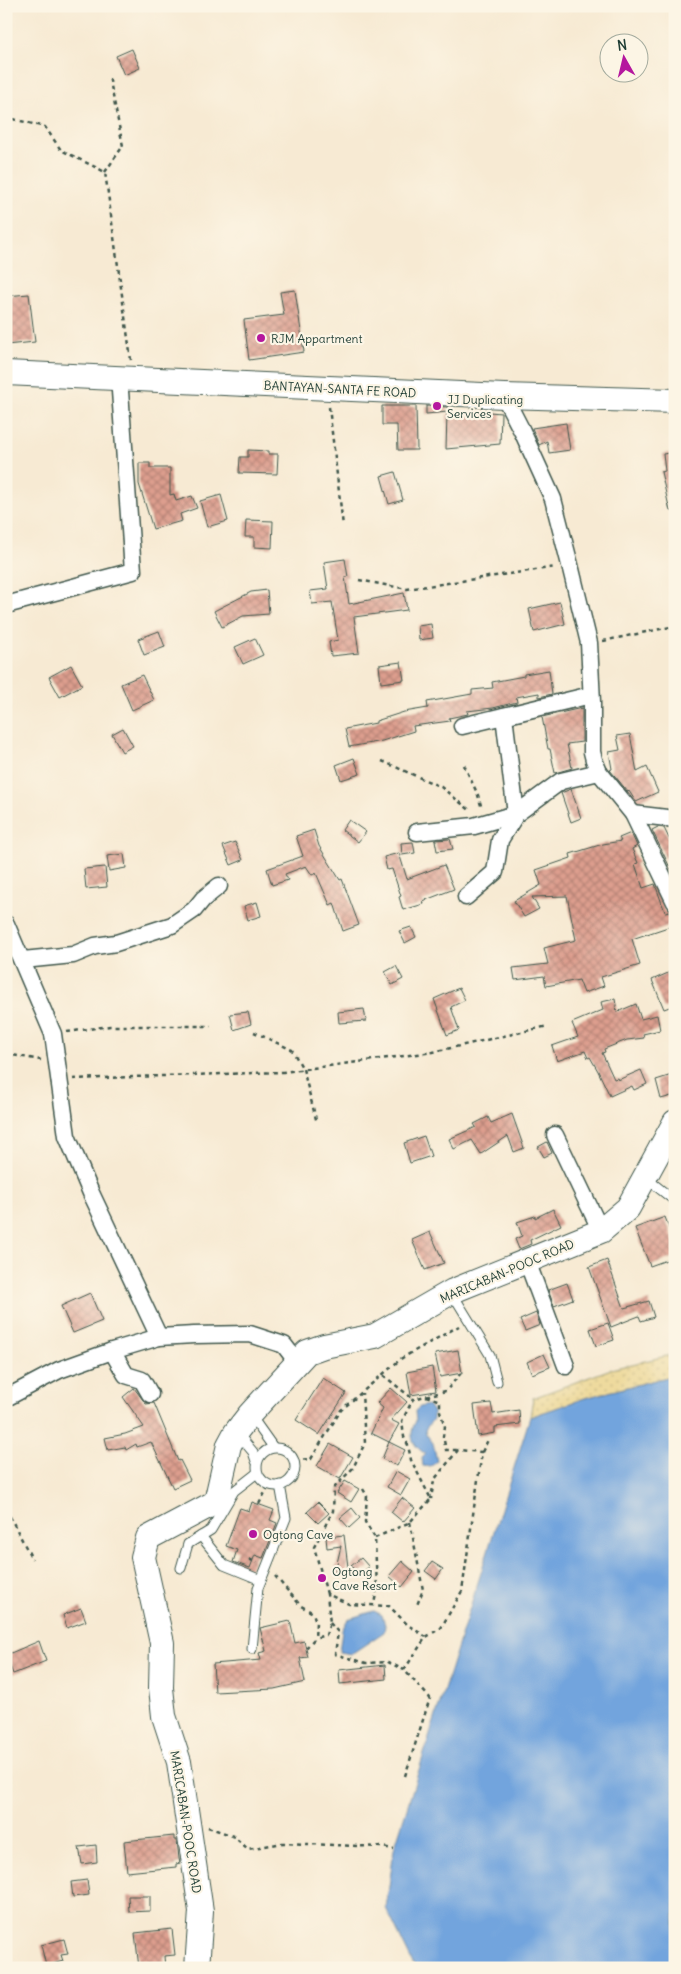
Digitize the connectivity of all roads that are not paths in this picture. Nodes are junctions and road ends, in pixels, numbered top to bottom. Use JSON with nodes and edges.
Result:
{"nodes":[{"id":1,"x":6,"y":373,"type":"edge"},
{"id":2,"x":126,"y":378,"type":"junction"},
{"id":3,"x":504,"y":396,"type":"junction"},
{"id":4,"x":675,"y":401,"type":"edge"},
{"id":5,"x":6,"y":605,"type":"edge"},
{"id":6,"x":592,"y":695,"type":"junction"},
{"id":7,"x":504,"y":716,"type":"junction"},
{"id":8,"x":462,"y":726,"type":"dead end"},
{"id":9,"x":599,"y":772,"type":"junction"},
{"id":10,"x":516,"y":814,"type":"junction"},
{"id":11,"x":633,"y":814,"type":"junction"},
{"id":12,"x":675,"y":818,"type":"edge"},
{"id":13,"x":417,"y":832,"type":"dead end"},
{"id":14,"x":219,"y":886,"type":"dead end"},
{"id":15,"x":466,"y":898,"type":"dead end"},
{"id":16,"x":675,"y":902,"type":"edge"},
{"id":17,"x":6,"y":924,"type":"edge"},
{"id":18,"x":23,"y":960,"type":"junction"},
{"id":19,"x":675,"y":1122,"type":"edge"},
{"id":20,"x":555,"y":1134,"type":"dead end"},
{"id":21,"x":646,"y":1177,"type":"junction"},
{"id":22,"x":675,"y":1201,"type":"edge"},
{"id":23,"x":601,"y":1231,"type":"junction"},
{"id":24,"x":527,"y":1261,"type":"junction"},
{"id":25,"x":453,"y":1291,"type":"junction"},
{"id":26,"x":159,"y":1337,"type":"junction"},
{"id":27,"x":112,"y":1351,"type":"junction"},
{"id":28,"x":297,"y":1362,"type":"junction"},
{"id":29,"x":566,"y":1366,"type":"dead end"},
{"id":30,"x":498,"y":1382,"type":"dead end"},
{"id":31,"x":150,"y":1394,"type":"dead end"},
{"id":32,"x":6,"y":1398,"type":"edge"},
{"id":33,"x":243,"y":1423,"type":"junction"},
{"id":34,"x":273,"y":1447,"type":"junction"},
{"id":35,"x":256,"y":1461,"type":"junction"},
{"id":36,"x":257,"y":1473,"type":"junction"},
{"id":37,"x":280,"y":1485,"type":"junction"},
{"id":38,"x":200,"y":1536,"type":"junction"},
{"id":39,"x":181,"y":1568,"type":"dead end"},
{"id":40,"x":261,"y":1580,"type":"junction"},
{"id":41,"x":252,"y":1649,"type":"dead end"},
{"id":42,"x":197,"y":1968,"type":"edge"}],
"edges":[{"from":1,"to":2,"type":"street","name":"BANTAYAN-SANTA FE ROAD"},
{"from":2,"to":3,"type":"street","name":"BANTAYAN-SANTA FE ROAD"},
{"from":2,"to":5,"type":"street"},
{"from":3,"to":4,"type":"street","name":"BANTAYAN-SANTA FE ROAD"},
{"from":3,"to":6,"type":"street"},
{"from":6,"to":7,"type":"street"},
{"from":6,"to":9,"type":"street"},
{"from":7,"to":8,"type":"street"},
{"from":7,"to":10,"type":"street"},
{"from":9,"to":10,"type":"street"},
{"from":9,"to":11,"type":"street"},
{"from":10,"to":13,"type":"street"},
{"from":10,"to":15,"type":"street"},
{"from":11,"to":12,"type":"street"},
{"from":11,"to":16,"type":"street"},
{"from":14,"to":18,"type":"street"},
{"from":17,"to":18,"type":"street"},
{"from":18,"to":26,"type":"street"},
{"from":19,"to":21,"type":"street","name":"MARICABAN-POOC ROAD"},
{"from":20,"to":23,"type":"street"},
{"from":21,"to":22,"type":"lane"},
{"from":21,"to":23,"type":"street","name":"MARICABAN-POOC ROAD"},
{"from":23,"to":24,"type":"street","name":"MARICABAN-POOC ROAD"},
{"from":24,"to":25,"type":"street","name":"MARICABAN-POOC ROAD"},
{"from":24,"to":29,"type":"street"},
{"from":25,"to":28,"type":"street","name":"MARICABAN-POOC ROAD"},
{"from":25,"to":30,"type":"lane"},
{"from":26,"to":27,"type":"street"},
{"from":26,"to":28,"type":"street"},
{"from":27,"to":31,"type":"street"},
{"from":27,"to":32,"type":"street"},
{"from":28,"to":33,"type":"street","name":"MARICABAN-POOC ROAD"},
{"from":33,"to":34,"type":"lane"},
{"from":33,"to":35,"type":"lane"},
{"from":33,"to":42,"type":"street","name":"MARICABAN-POOC ROAD"},
{"from":34,"to":35,"type":"lane"},
{"from":34,"to":37,"type":"lane"},
{"from":35,"to":36,"type":"lane"},
{"from":36,"to":37,"type":"lane"},
{"from":36,"to":38,"type":"lane"},
{"from":37,"to":40,"type":"lane"},
{"from":38,"to":39,"type":"lane"},
{"from":38,"to":40,"type":"lane"},
{"from":40,"to":41,"type":"lane"}]}
